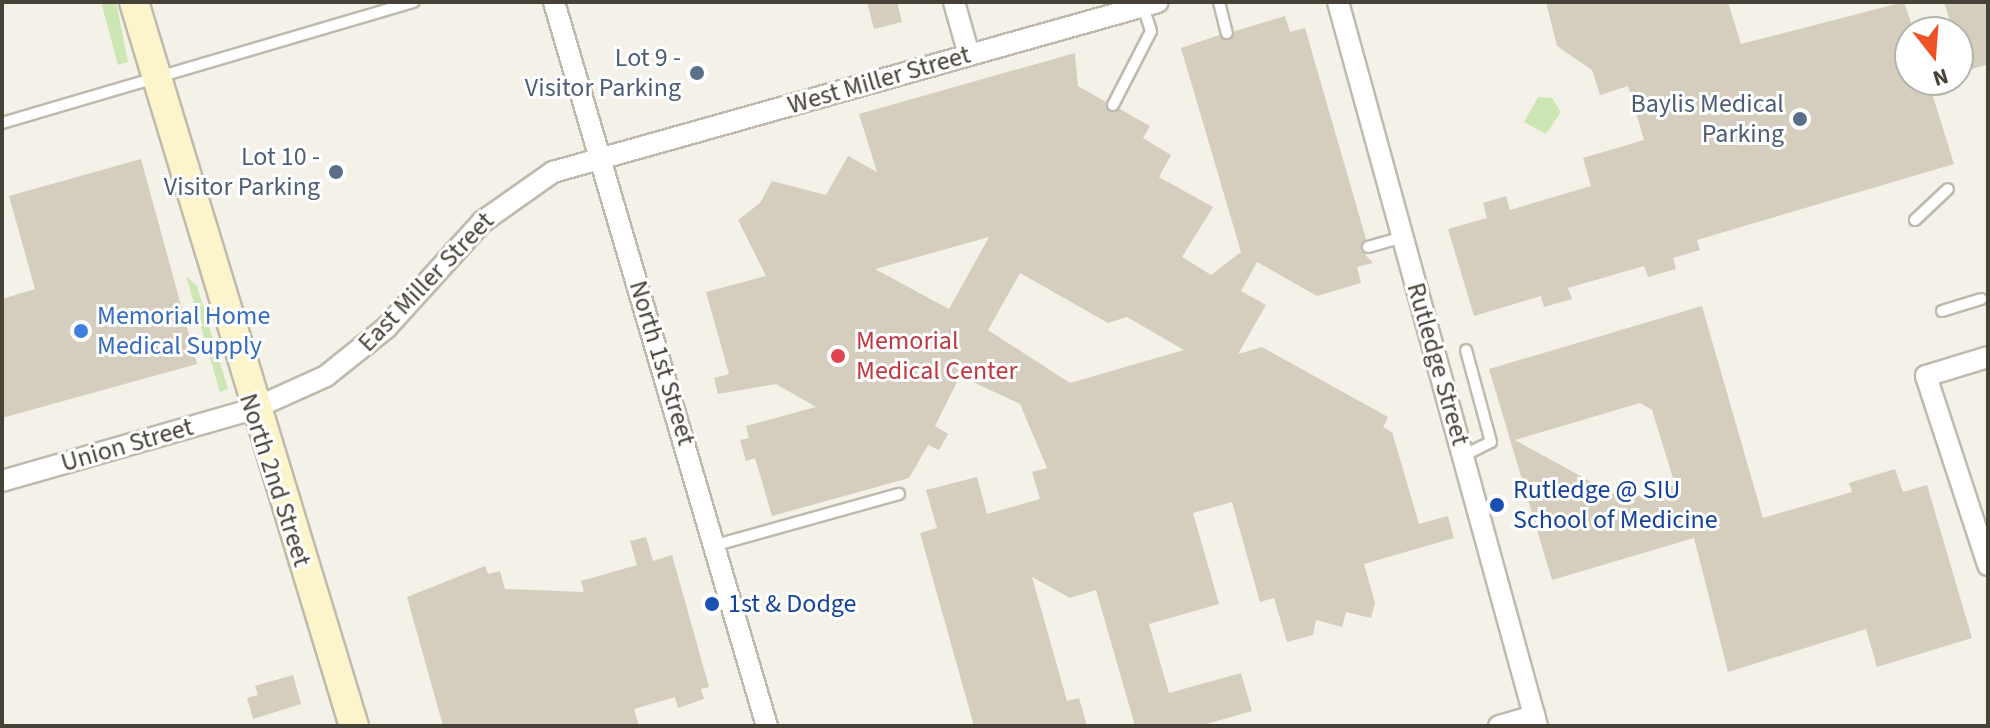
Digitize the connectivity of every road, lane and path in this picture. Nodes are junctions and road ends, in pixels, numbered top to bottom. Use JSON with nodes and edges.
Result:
{"nodes":[{"id":1,"x":134,"y":2,"type":"edge"},
{"id":2,"x":414,"y":2,"type":"edge"},
{"id":3,"x":554,"y":2,"type":"edge"},
{"id":4,"x":954,"y":2,"type":"edge"},
{"id":5,"x":1219,"y":2,"type":"edge"},
{"id":6,"x":1338,"y":2,"type":"edge"},
{"id":7,"x":1151,"y":4,"type":"edge"},
{"id":8,"x":1227,"y":33,"type":"dead end"},
{"id":9,"x":969,"y":55,"type":"junction"},
{"id":10,"x":155,"y":78,"type":"junction"},
{"id":11,"x":1113,"y":105,"type":"dead end"},
{"id":12,"x":2,"y":123,"type":"edge"},
{"id":13,"x":600,"y":158,"type":"junction"},
{"id":14,"x":1948,"y":189,"type":"dead end"},
{"id":15,"x":1915,"y":220,"type":"dead end"},
{"id":16,"x":1403,"y":237,"type":"junction"},
{"id":17,"x":1368,"y":247,"type":"dead end"},
{"id":18,"x":1981,"y":299,"type":"dead end"},
{"id":19,"x":1942,"y":311,"type":"dead end"},
{"id":20,"x":1466,"y":350,"type":"dead end"},
{"id":21,"x":1988,"y":357,"type":"edge"},
{"id":22,"x":253,"y":409,"type":"junction"},
{"id":23,"x":1463,"y":456,"type":"junction"},
{"id":24,"x":2,"y":481,"type":"edge"},
{"id":25,"x":899,"y":494,"type":"dead end"},
{"id":26,"x":716,"y":545,"type":"junction"},
{"id":27,"x":1986,"y":553,"type":"edge"},
{"id":28,"x":1536,"y":721,"type":"edge"},
{"id":29,"x":354,"y":726,"type":"edge"},
{"id":30,"x":767,"y":726,"type":"edge"},
{"id":31,"x":1499,"y":726,"type":"edge"}],
"edges":[{"from":1,"to":10,"type":"main road","name":"North 2nd Street"},
{"from":2,"to":10,"type":"lane"},
{"from":3,"to":13,"type":"street","name":"North 1st Street"},
{"from":4,"to":9,"type":"street"},
{"from":5,"to":8,"type":"lane"},
{"from":6,"to":16,"type":"street","name":"Rutledge Street"},
{"from":7,"to":9,"type":"street","name":"West Miller Street"},
{"from":7,"to":11,"type":"lane"},
{"from":9,"to":13,"type":"street","name":"West Miller Street"},
{"from":10,"to":12,"type":"lane"},
{"from":10,"to":22,"type":"main road","name":"North 2nd Street"},
{"from":13,"to":22,"type":"street","name":"East Miller Street"},
{"from":13,"to":26,"type":"street","name":"North 1st Street"},
{"from":14,"to":15,"type":"lane"},
{"from":16,"to":17,"type":"lane"},
{"from":16,"to":23,"type":"street","name":"Rutledge Street"},
{"from":18,"to":19,"type":"lane"},
{"from":20,"to":23,"type":"lane"},
{"from":21,"to":27,"type":"street"},
{"from":22,"to":24,"type":"street","name":"Union Street"},
{"from":22,"to":29,"type":"main road","name":"North 2nd Street"},
{"from":23,"to":28,"type":"street","name":"Rutledge Street"},
{"from":25,"to":26,"type":"lane"},
{"from":26,"to":30,"type":"street","name":"North 1st Street"},
{"from":28,"to":31,"type":"street"}]}
